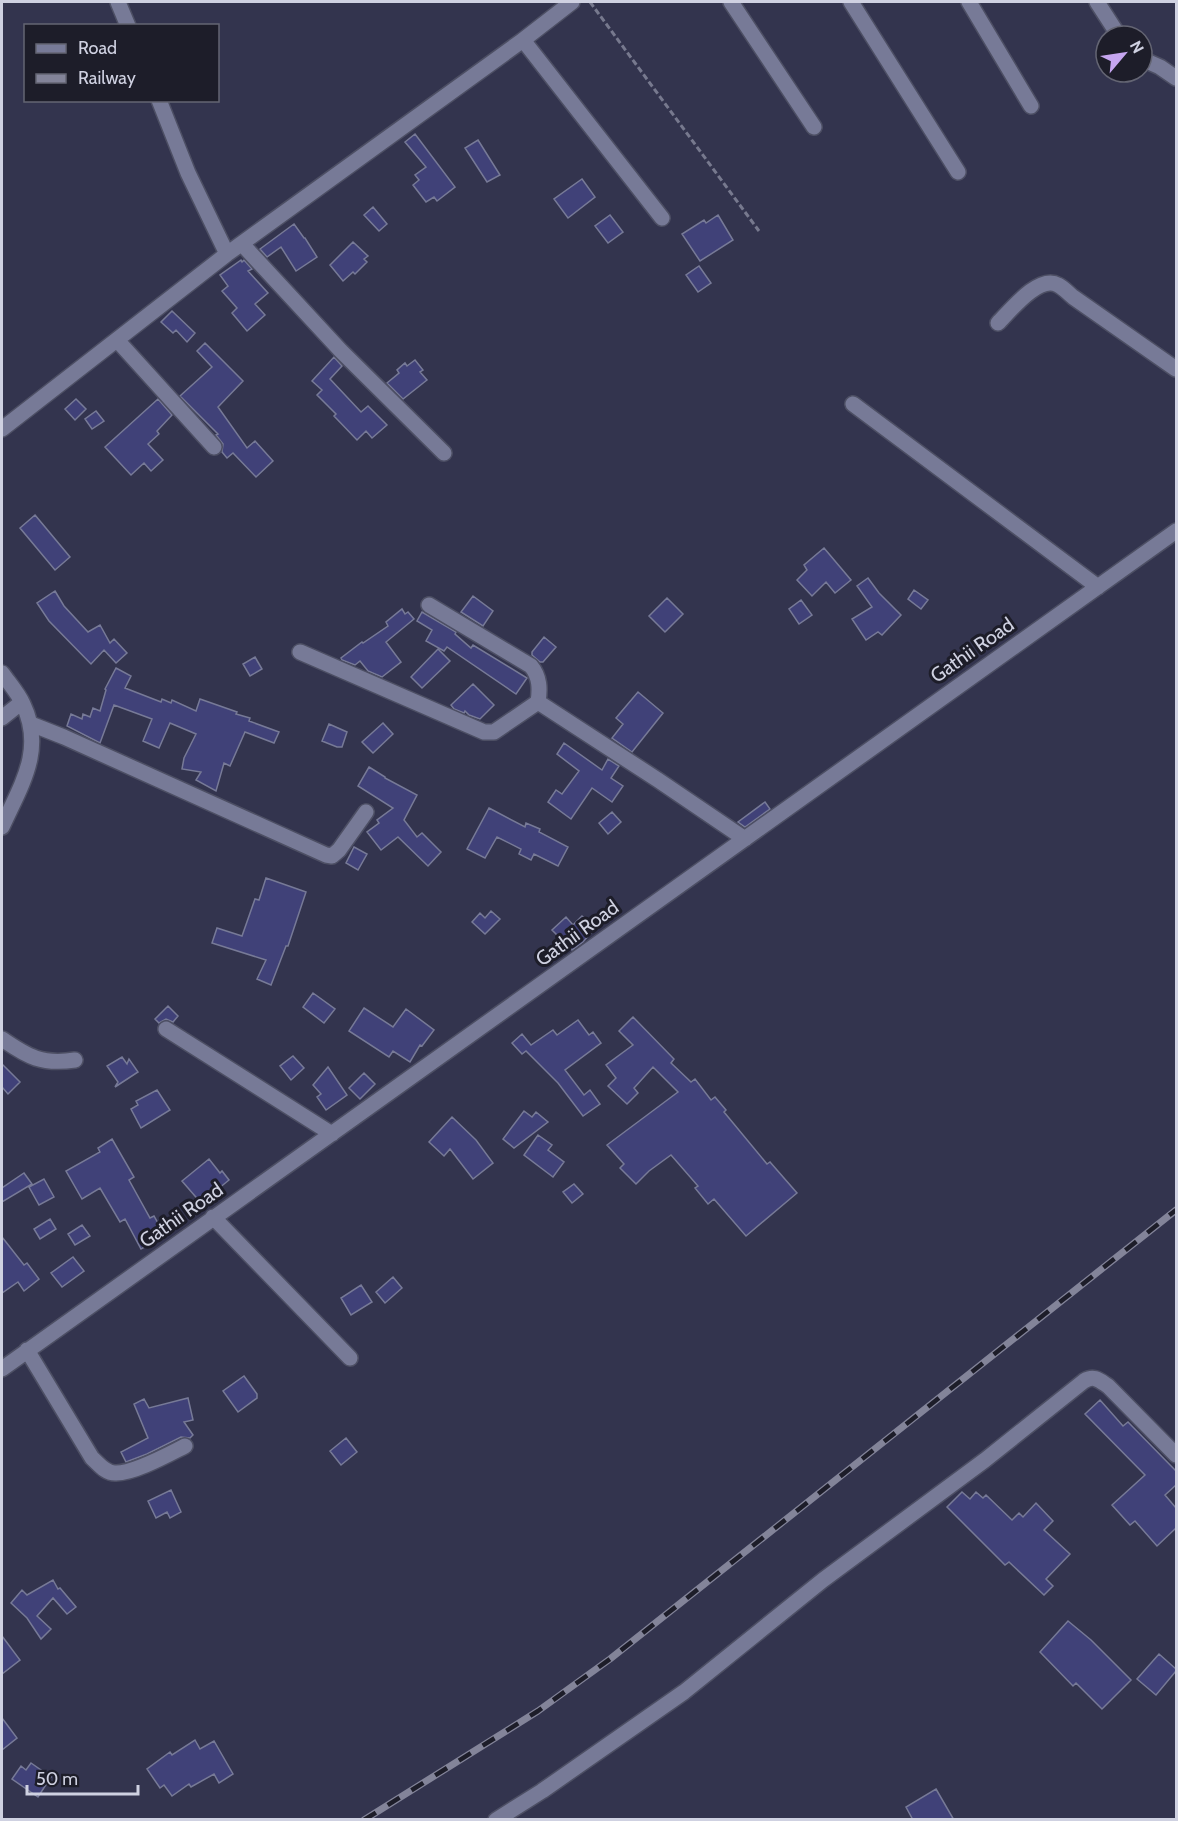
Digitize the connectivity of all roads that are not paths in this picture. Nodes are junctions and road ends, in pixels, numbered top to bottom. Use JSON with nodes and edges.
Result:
{"nodes":[{"id":1,"x":118,"y":2,"type":"edge"},
{"id":2,"x":572,"y":2,"type":"edge"},
{"id":3,"x":731,"y":2,"type":"edge"},
{"id":4,"x":851,"y":2,"type":"edge"},
{"id":5,"x":969,"y":2,"type":"edge"},
{"id":6,"x":1097,"y":2,"type":"edge"},
{"id":7,"x":127,"y":24,"type":"edge"},
{"id":8,"x":1111,"y":24,"type":"edge"},
{"id":9,"x":524,"y":39,"type":"junction"},
{"id":10,"x":1154,"y":64,"type":"edge"},
{"id":11,"x":1176,"y":78,"type":"edge"},
{"id":12,"x":160,"y":102,"type":"edge"},
{"id":13,"x":1031,"y":106,"type":"dead end"},
{"id":14,"x":814,"y":127,"type":"dead end"},
{"id":15,"x":958,"y":172,"type":"dead end"},
{"id":16,"x":662,"y":218,"type":"dead end"},
{"id":17,"x":242,"y":244,"type":"junction"},
{"id":18,"x":227,"y":255,"type":"junction"},
{"id":19,"x":998,"y":323,"type":"dead end"},
{"id":20,"x":117,"y":340,"type":"junction"},
{"id":21,"x":1176,"y":369,"type":"edge"},
{"id":22,"x":853,"y":404,"type":"dead end"},
{"id":23,"x":2,"y":429,"type":"edge"},
{"id":24,"x":214,"y":447,"type":"dead end"},
{"id":25,"x":444,"y":453,"type":"dead end"},
{"id":26,"x":1176,"y":531,"type":"edge"},
{"id":27,"x":1098,"y":587,"type":"junction"},
{"id":28,"x":429,"y":605,"type":"dead end"},
{"id":29,"x":300,"y":652,"type":"dead end"},
{"id":30,"x":2,"y":673,"type":"edge"},
{"id":31,"x":22,"y":702,"type":"junction"},
{"id":32,"x":538,"y":702,"type":"junction"},
{"id":33,"x":2,"y":718,"type":"edge"},
{"id":34,"x":31,"y":724,"type":"junction"},
{"id":35,"x":366,"y":812,"type":"dead end"},
{"id":36,"x":2,"y":827,"type":"edge"},
{"id":37,"x":745,"y":838,"type":"junction"},
{"id":38,"x":166,"y":1029,"type":"dead end"},
{"id":39,"x":2,"y":1039,"type":"edge"},
{"id":40,"x":75,"y":1059,"type":"dead end"},
{"id":41,"x":332,"y":1134,"type":"junction"},
{"id":42,"x":213,"y":1217,"type":"junction"},
{"id":43,"x":27,"y":1350,"type":"junction"},
{"id":44,"x":350,"y":1358,"type":"dead end"},
{"id":45,"x":2,"y":1369,"type":"edge"},
{"id":46,"x":186,"y":1446,"type":"dead end"},
{"id":47,"x":1176,"y":1455,"type":"edge"},
{"id":48,"x":496,"y":1820,"type":"edge"}],
"edges":[{"from":1,"to":7,"type":"street"},
{"from":2,"to":9,"type":"street"},
{"from":3,"to":14,"type":"street"},
{"from":4,"to":15,"type":"street"},
{"from":5,"to":13,"type":"street"},
{"from":6,"to":8,"type":"street"},
{"from":9,"to":16,"type":"street"},
{"from":9,"to":17,"type":"street"},
{"from":10,"to":11,"type":"street"},
{"from":12,"to":18,"type":"street"},
{"from":17,"to":18,"type":"street"},
{"from":17,"to":25,"type":"street"},
{"from":18,"to":20,"type":"street"},
{"from":19,"to":21,"type":"street"},
{"from":20,"to":23,"type":"street"},
{"from":20,"to":24,"type":"street"},
{"from":22,"to":27,"type":"street"},
{"from":26,"to":27,"type":"street","name":"Gathii Road"},
{"from":27,"to":37,"type":"street","name":"Gathii Road"},
{"from":28,"to":32,"type":"street"},
{"from":29,"to":32,"type":"street"},
{"from":30,"to":31,"type":"street"},
{"from":31,"to":33,"type":"street"},
{"from":31,"to":34,"type":"street"},
{"from":32,"to":37,"type":"street"},
{"from":34,"to":35,"type":"street"},
{"from":34,"to":36,"type":"street"},
{"from":37,"to":41,"type":"street","name":"Gathii Road"},
{"from":38,"to":41,"type":"street"},
{"from":39,"to":40,"type":"street"},
{"from":41,"to":42,"type":"street","name":"Gathii Road"},
{"from":42,"to":43,"type":"street","name":"Gathii Road"},
{"from":42,"to":44,"type":"street"},
{"from":43,"to":45,"type":"street","name":"Gathii Road"},
{"from":43,"to":46,"type":"street"},
{"from":47,"to":48,"type":"street"}]}
